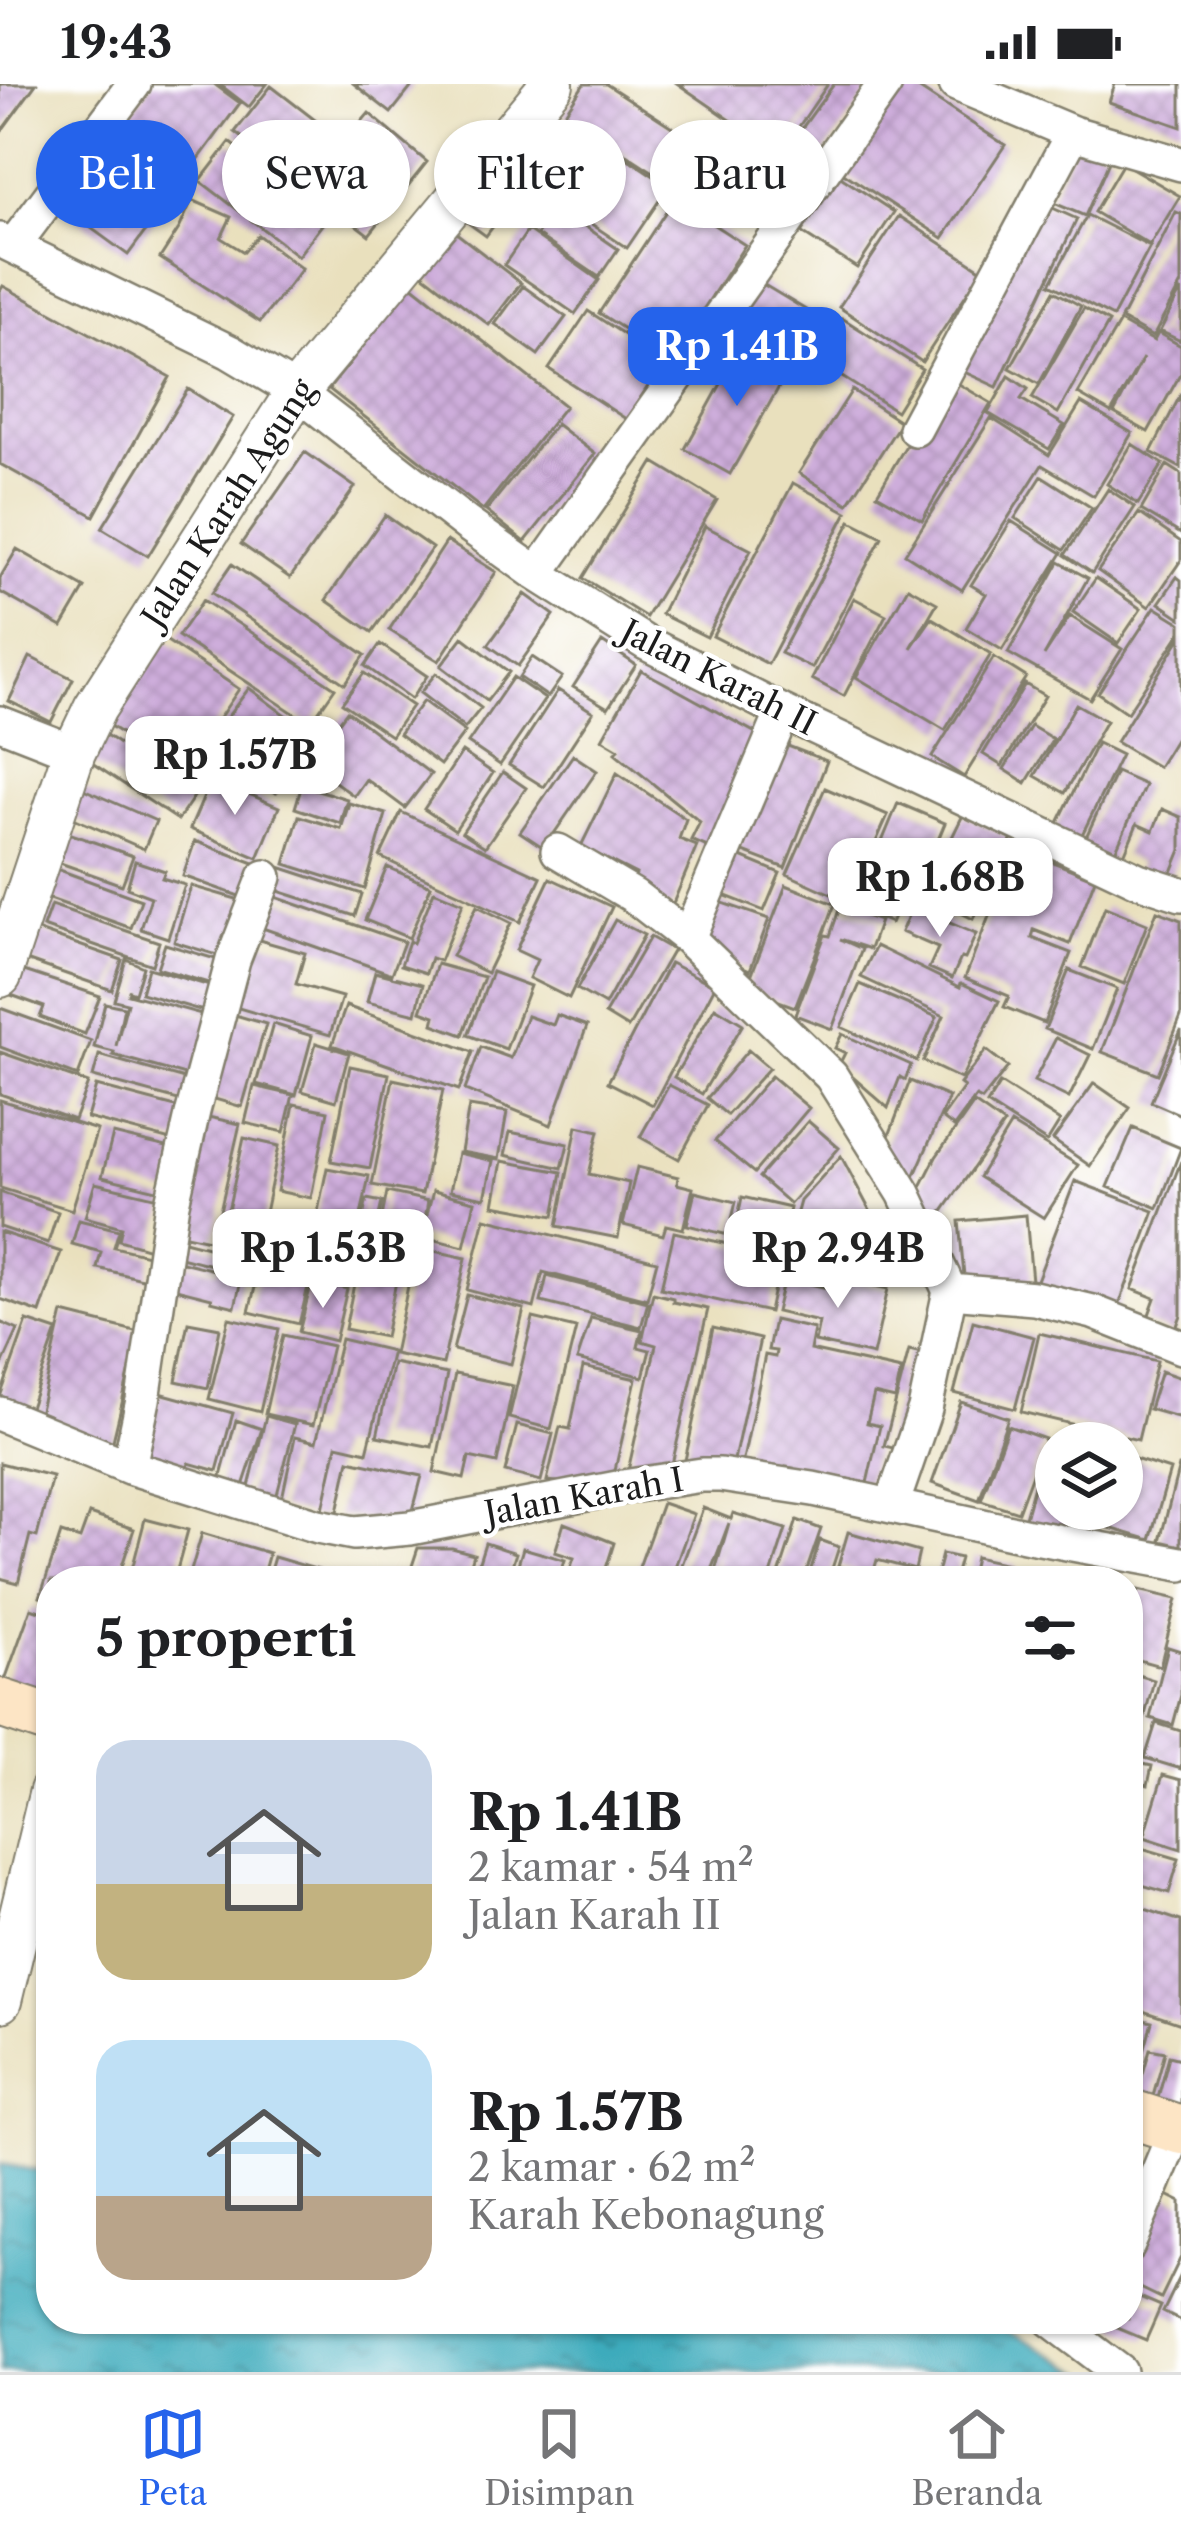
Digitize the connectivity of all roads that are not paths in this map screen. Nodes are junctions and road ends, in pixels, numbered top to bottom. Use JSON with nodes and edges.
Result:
{"nodes":[{"id":1,"x":552,"y":84,"type":"edge"},
{"id":2,"x":885,"y":84,"type":"edge"},
{"id":3,"x":967,"y":86,"type":"edge"},
{"id":4,"x":119,"y":89,"type":"edge"},
{"id":5,"x":1073,"y":133,"type":"junction"},
{"id":6,"x":1181,"y":164,"type":"edge"},
{"id":7,"x":6,"y":243,"type":"edge"},
{"id":8,"x":297,"y":392,"type":"junction"},
{"id":9,"x":915,"y":429,"type":"dead end"},
{"id":10,"x":537,"y":574,"type":"junction"},
{"id":11,"x":783,"y":712,"type":"junction"},
{"id":12,"x":0,"y":723,"type":"edge"},
{"id":13,"x":74,"y":752,"type":"junction"},
{"id":14,"x":558,"y":850,"type":"dead end"},
{"id":15,"x":265,"y":877,"type":"dead end"},
{"id":16,"x":1181,"y":894,"type":"edge"},
{"id":17,"x":688,"y":938,"type":"junction"},
{"id":18,"x":0,"y":976,"type":"edge"},
{"id":19,"x":950,"y":1291,"type":"junction"},
{"id":20,"x":1181,"y":1346,"type":"edge"},
{"id":21,"x":0,"y":1414,"type":"edge"},
{"id":22,"x":128,"y":1467,"type":"junction"},
{"id":23,"x":892,"y":1505,"type":"junction"},
{"id":24,"x":1181,"y":1564,"type":"edge"},
{"id":25,"x":0,"y":1703,"type":"edge"},
{"id":26,"x":36,"y":1715,"type":"edge"},
{"id":27,"x":36,"y":1853,"type":"edge"},
{"id":28,"x":0,"y":2001,"type":"edge"},
{"id":29,"x":1143,"y":2118,"type":"edge"},
{"id":30,"x":1179,"y":2129,"type":"edge"},
{"id":31,"x":1143,"y":2211,"type":"edge"},
{"id":32,"x":1070,"y":2334,"type":"edge"},
{"id":33,"x":1120,"y":2372,"type":"edge"}],
"edges":[{"from":1,"to":8,"type":"street","name":"Jalan Karah Agung"},
{"from":2,"to":10,"type":"street"},
{"from":3,"to":5,"type":"street"},
{"from":4,"to":7,"type":"street"},
{"from":5,"to":6,"type":"street"},
{"from":5,"to":9,"type":"street"},
{"from":7,"to":8,"type":"street","name":"Jalan Karah II"},
{"from":8,"to":10,"type":"street","name":"Jalan Karah II"},
{"from":8,"to":13,"type":"street","name":"Jalan Karah Agung"},
{"from":10,"to":11,"type":"street","name":"Jalan Karah II"},
{"from":11,"to":16,"type":"street","name":"Jalan Karah II"},
{"from":11,"to":17,"type":"street"},
{"from":12,"to":13,"type":"street"},
{"from":13,"to":18,"type":"street","name":"Jalan Karah Agung"},
{"from":14,"to":17,"type":"street"},
{"from":15,"to":22,"type":"street"},
{"from":17,"to":19,"type":"street"},
{"from":19,"to":20,"type":"street"},
{"from":19,"to":23,"type":"street"},
{"from":21,"to":22,"type":"street","name":"Jalan Karah I"},
{"from":22,"to":23,"type":"street","name":"Jalan Karah I"},
{"from":23,"to":24,"type":"street","name":"Jalan Karah I"},
{"from":25,"to":26,"type":"main road"},
{"from":27,"to":28,"type":"street"},
{"from":29,"to":30,"type":"main road"},
{"from":30,"to":31,"type":"street"},
{"from":32,"to":33,"type":"street"}]}
